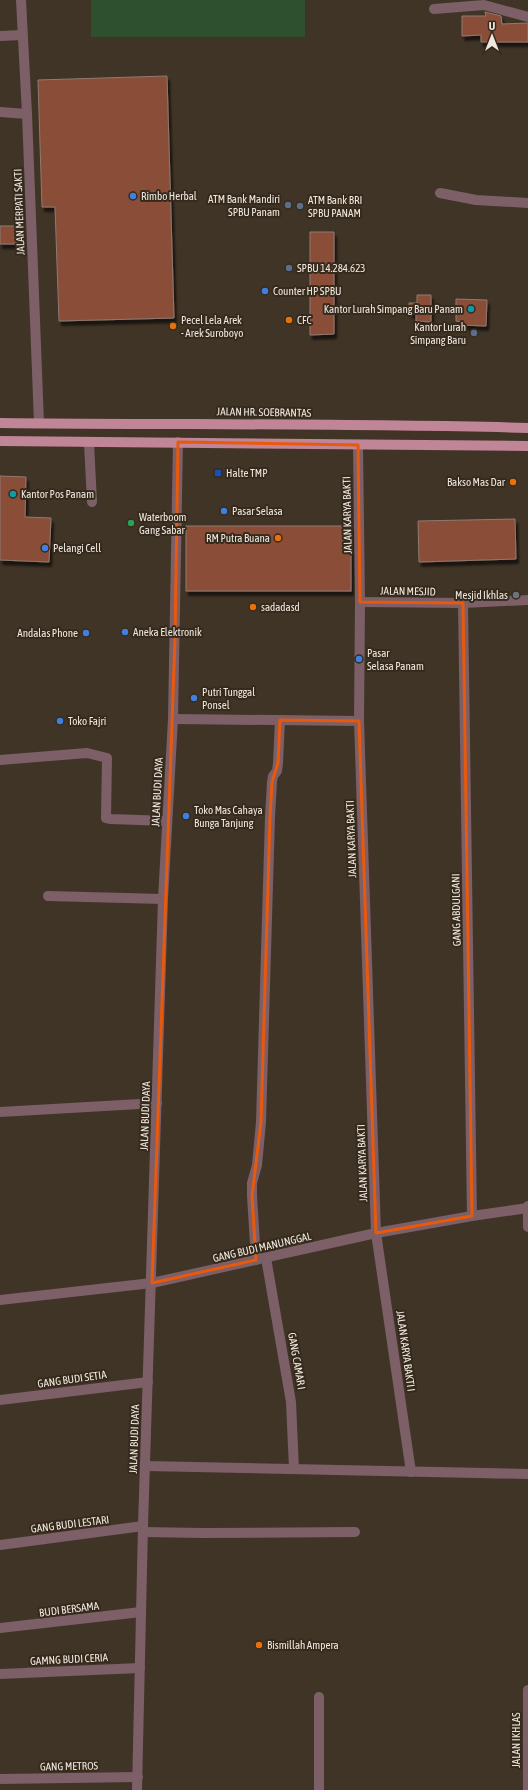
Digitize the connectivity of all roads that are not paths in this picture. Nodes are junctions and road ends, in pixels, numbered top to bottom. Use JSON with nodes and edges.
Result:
{"nodes":[{"id":1,"x":21,"y":0,"type":"edge"},
{"id":2,"x":434,"y":9,"type":"dead end"},
{"id":3,"x":528,"y":17,"type":"edge"},
{"id":4,"x":0,"y":36,"type":"edge"},
{"id":5,"x":22,"y":36,"type":"junction"},
{"id":6,"x":0,"y":112,"type":"edge"},
{"id":7,"x":27,"y":114,"type":"junction"},
{"id":8,"x":440,"y":193,"type":"dead end"},
{"id":9,"x":528,"y":202,"type":"edge"},
{"id":10,"x":0,"y":423,"type":"edge"},
{"id":11,"x":39,"y":423,"type":"junction"},
{"id":12,"x":528,"y":428,"type":"edge"},
{"id":13,"x":0,"y":441,"type":"edge"},
{"id":14,"x":178,"y":442,"type":"junction"},
{"id":15,"x":89,"y":443,"type":"junction"},
{"id":16,"x":358,"y":445,"type":"junction"},
{"id":17,"x":528,"y":446,"type":"edge"},
{"id":18,"x":92,"y":502,"type":"dead end"},
{"id":19,"x":528,"y":600,"type":"edge"},
{"id":20,"x":360,"y":602,"type":"junction"},
{"id":21,"x":463,"y":603,"type":"junction"},
{"id":22,"x":172,"y":719,"type":"junction"},
{"id":23,"x":280,"y":720,"type":"junction"},
{"id":24,"x":359,"y":722,"type":"junction"},
{"id":25,"x":0,"y":760,"type":"edge"},
{"id":26,"x":167,"y":820,"type":"junction"},
{"id":27,"x":48,"y":896,"type":"dead end"},
{"id":28,"x":163,"y":899,"type":"junction"},
{"id":29,"x":157,"y":1102,"type":"junction"},
{"id":30,"x":0,"y":1112,"type":"edge"},
{"id":31,"x":528,"y":1207,"type":"edge"},
{"id":32,"x":472,"y":1216,"type":"junction"},
{"id":33,"x":528,"y":1227,"type":"edge"},
{"id":34,"x":376,"y":1233,"type":"junction"},
{"id":35,"x":266,"y":1258,"type":"junction"},
{"id":36,"x":256,"y":1260,"type":"junction"},
{"id":37,"x":152,"y":1283,"type":"junction"},
{"id":38,"x":0,"y":1300,"type":"edge"},
{"id":39,"x":148,"y":1382,"type":"junction"},
{"id":40,"x":0,"y":1400,"type":"edge"},
{"id":41,"x":145,"y":1466,"type":"junction"},
{"id":42,"x":294,"y":1469,"type":"junction"},
{"id":43,"x":411,"y":1472,"type":"junction"},
{"id":44,"x":528,"y":1474,"type":"edge"},
{"id":45,"x":143,"y":1529,"type":"junction"},
{"id":46,"x":355,"y":1532,"type":"dead end"},
{"id":47,"x":0,"y":1545,"type":"edge"},
{"id":48,"x":141,"y":1612,"type":"junction"},
{"id":49,"x":0,"y":1628,"type":"edge"},
{"id":50,"x":140,"y":1668,"type":"junction"},
{"id":51,"x":0,"y":1674,"type":"edge"},
{"id":52,"x":528,"y":1690,"type":"edge"},
{"id":53,"x":319,"y":1697,"type":"dead end"},
{"id":54,"x":528,"y":1736,"type":"edge"},
{"id":55,"x":138,"y":1777,"type":"junction"},
{"id":56,"x":0,"y":1778,"type":"edge"},
{"id":57,"x":137,"y":1790,"type":"edge"},
{"id":58,"x":319,"y":1790,"type":"edge"},
{"id":59,"x":528,"y":1790,"type":"edge"}],
"edges":[{"from":1,"to":5,"type":"street","name":"JALAN MERPATI SAKTI"},
{"from":2,"to":3,"type":"street"},
{"from":4,"to":5,"type":"street"},
{"from":5,"to":7,"type":"street","name":"JALAN MERPATI SAKTI"},
{"from":6,"to":7,"type":"street"},
{"from":7,"to":11,"type":"street","name":"JALAN MERPATI SAKTI"},
{"from":8,"to":9,"type":"street"},
{"from":10,"to":11,"type":"main road","name":"JALAN HR. SOEBRANTAS"},
{"from":11,"to":12,"type":"main road","name":"JALAN HR. SOEBRANTAS"},
{"from":13,"to":15,"type":"main road"},
{"from":14,"to":15,"type":"main road"},
{"from":14,"to":16,"type":"main road"},
{"from":14,"to":22,"type":"street","name":"JALAN BUDI DAYA"},
{"from":15,"to":18,"type":"street"},
{"from":16,"to":17,"type":"main road"},
{"from":16,"to":20,"type":"street","name":"JALAN KARYA BAKTI"},
{"from":19,"to":21,"type":"street","name":"JALAN MESJID"},
{"from":20,"to":21,"type":"street","name":"JALAN MESJID"},
{"from":20,"to":24,"type":"street","name":"JALAN KARYA BAKTI"},
{"from":21,"to":32,"type":"street","name":"GANG ABDULGANI"},
{"from":22,"to":23,"type":"street"},
{"from":22,"to":26,"type":"street","name":"JALAN BUDI DAYA"},
{"from":23,"to":24,"type":"street"},
{"from":23,"to":36,"type":"street"},
{"from":24,"to":34,"type":"street","name":"JALAN KARYA BAKTI"},
{"from":25,"to":26,"type":"street"},
{"from":26,"to":28,"type":"street","name":"JALAN BUDI DAYA"},
{"from":27,"to":28,"type":"street"},
{"from":28,"to":29,"type":"street","name":"JALAN BUDI DAYA"},
{"from":29,"to":30,"type":"street"},
{"from":29,"to":37,"type":"street","name":"JALAN BUDI DAYA"},
{"from":31,"to":32,"type":"street","name":"GANG BUDI MANUNGGAL"},
{"from":31,"to":33,"type":"street"},
{"from":32,"to":34,"type":"street","name":"GANG BUDI MANUNGGAL"},
{"from":34,"to":35,"type":"street","name":"GANG BUDI MANUNGGAL"},
{"from":34,"to":43,"type":"street","name":"JALAN KARYA BAKTI I"},
{"from":35,"to":36,"type":"street","name":"GANG BUDI MANUNGGAL"},
{"from":35,"to":42,"type":"street","name":"GANG CAMAR I"},
{"from":36,"to":37,"type":"street","name":"GANG BUDI MANUNGGAL"},
{"from":37,"to":38,"type":"street","name":"GANG BUDI MANUNGGAL"},
{"from":37,"to":39,"type":"street","name":"JALAN BUDI DAYA"},
{"from":39,"to":40,"type":"street","name":"GANG BUDI SETIA"},
{"from":39,"to":41,"type":"street","name":"JALAN BUDI DAYA"},
{"from":41,"to":42,"type":"street"},
{"from":41,"to":45,"type":"street","name":"JALAN BUDI DAYA"},
{"from":42,"to":43,"type":"street"},
{"from":43,"to":44,"type":"street"},
{"from":45,"to":46,"type":"street","name":"GANG BUDI LESTARI"},
{"from":45,"to":47,"type":"street","name":"GANG BUDI LESTARI"},
{"from":45,"to":48,"type":"street","name":"JALAN BUDI DAYA"},
{"from":48,"to":49,"type":"street","name":"BUDI BERSAMA"},
{"from":48,"to":50,"type":"street","name":"JALAN BUDI DAYA"},
{"from":50,"to":51,"type":"street","name":"GAMNG BUDI CERIA"},
{"from":50,"to":55,"type":"street","name":"JALAN BUDI DAYA"},
{"from":52,"to":54,"type":"street","name":"JALAN IKHLAS"},
{"from":53,"to":58,"type":"street"},
{"from":54,"to":59,"type":"street","name":"JALAN IKHLAS"},
{"from":55,"to":56,"type":"street","name":"GANG METROS"},
{"from":55,"to":57,"type":"street","name":"JALAN BUDI DAYA"}]}
